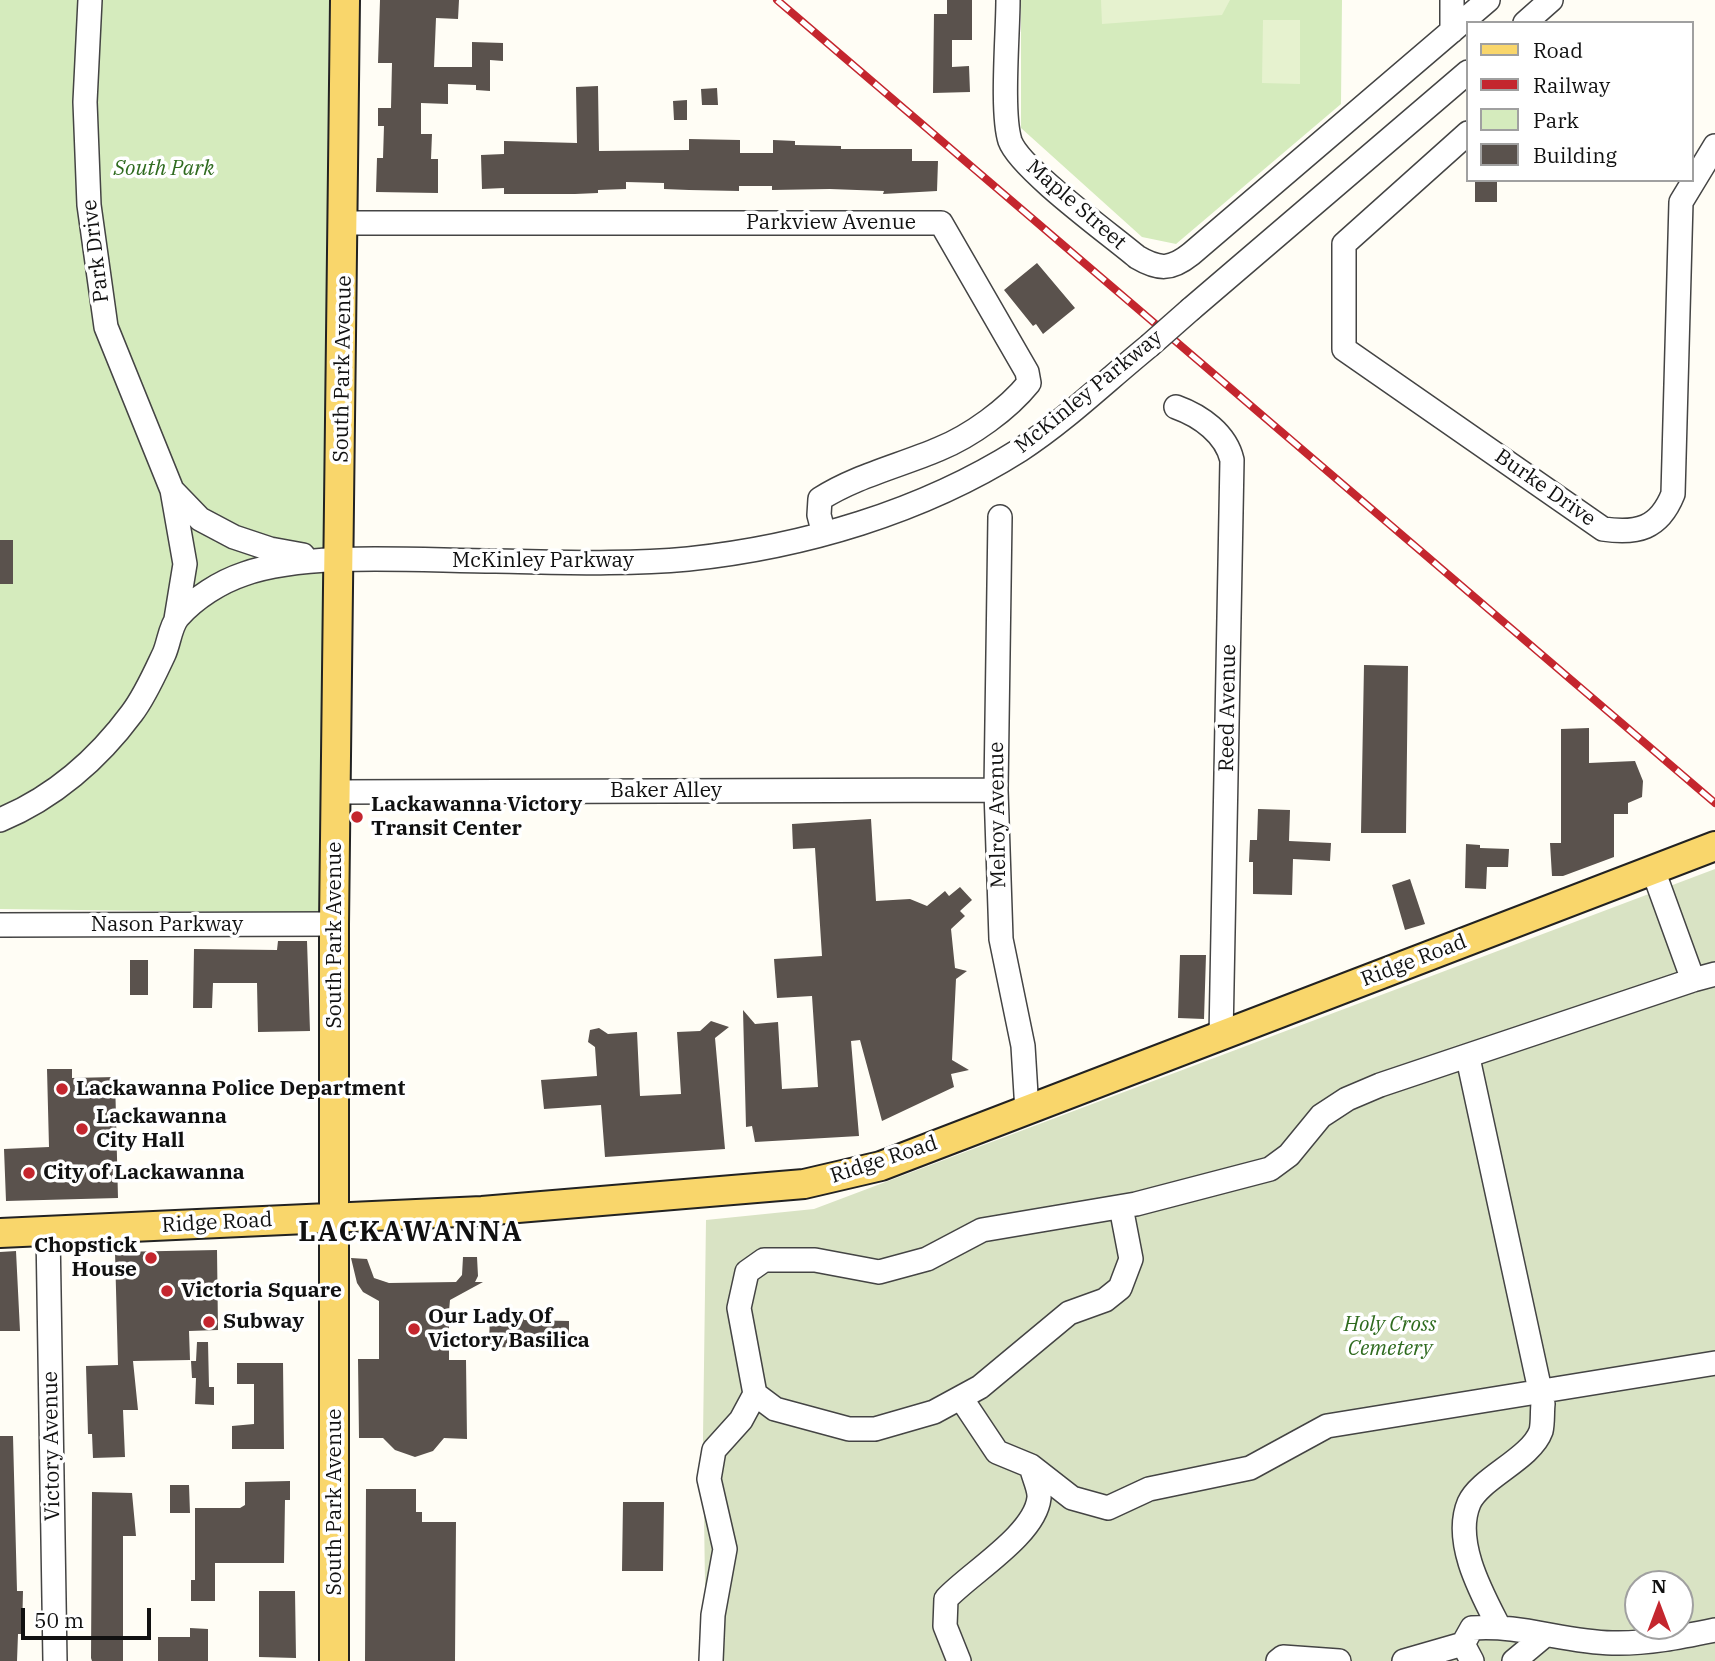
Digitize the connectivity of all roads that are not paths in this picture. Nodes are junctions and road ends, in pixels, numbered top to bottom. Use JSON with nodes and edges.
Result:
{"nodes":[{"id":1,"x":90,"y":0,"type":"edge"},
{"id":2,"x":345,"y":0,"type":"edge"},
{"id":3,"x":1008,"y":0,"type":"edge"},
{"id":4,"x":1452,"y":0,"type":"edge"},
{"id":5,"x":1488,"y":0,"type":"edge"},
{"id":6,"x":1451,"y":31,"type":"junction"},
{"id":7,"x":1466,"y":74,"type":"edge"},
{"id":8,"x":1466,"y":135,"type":"edge"},
{"id":9,"x":1715,"y":146,"type":"edge"},
{"id":10,"x":1694,"y":181,"type":"edge"},
{"id":11,"x":1693,"y":182,"type":"edge"},
{"id":12,"x":345,"y":223,"type":"junction"},
{"id":13,"x":1176,"y":407,"type":"dead end"},
{"id":14,"x":172,"y":490,"type":"junction"},
{"id":15,"x":1000,"y":517,"type":"dead end"},
{"id":16,"x":824,"y":534,"type":"junction"},
{"id":17,"x":341,"y":561,"type":"junction"},
{"id":18,"x":176,"y":619,"type":"junction"},
{"id":19,"x":996,"y":790,"type":"junction"},
{"id":20,"x":335,"y":792,"type":"junction"},
{"id":21,"x":0,"y":820,"type":"edge"},
{"id":22,"x":1713,"y":847,"type":"edge"},
{"id":23,"x":1653,"y":870,"type":"junction"},
{"id":24,"x":334,"y":924,"type":"junction"},
{"id":25,"x":0,"y":925,"type":"edge"},
{"id":26,"x":1704,"y":977,"type":"edge"},
{"id":27,"x":1221,"y":1037,"type":"junction"},
{"id":28,"x":1468,"y":1058,"type":"junction"},
{"id":29,"x":1027,"y":1111,"type":"junction"},
{"id":30,"x":1121,"y":1207,"type":"junction"},
{"id":31,"x":336,"y":1217,"type":"junction"},
{"id":32,"x":48,"y":1231,"type":"junction"},
{"id":33,"x":0,"y":1233,"type":"edge"},
{"id":34,"x":1715,"y":1363,"type":"edge"},
{"id":35,"x":1540,"y":1391,"type":"junction"},
{"id":36,"x":755,"y":1394,"type":"junction"},
{"id":37,"x":961,"y":1398,"type":"junction"},
{"id":38,"x":1031,"y":1466,"type":"junction"},
{"id":39,"x":1484,"y":1596,"type":"junction"},
{"id":40,"x":1498,"y":1626,"type":"junction"},
{"id":41,"x":1715,"y":1630,"type":"edge"},
{"id":42,"x":1544,"y":1636,"type":"junction"},
{"id":43,"x":1469,"y":1644,"type":"edge"},
{"id":44,"x":55,"y":1661,"type":"edge"},
{"id":45,"x":334,"y":1661,"type":"edge"},
{"id":46,"x":711,"y":1661,"type":"edge"},
{"id":47,"x":959,"y":1661,"type":"edge"},
{"id":48,"x":1278,"y":1661,"type":"edge"},
{"id":49,"x":1339,"y":1661,"type":"edge"},
{"id":50,"x":1404,"y":1661,"type":"edge"},
{"id":51,"x":1514,"y":1661,"type":"edge"}],
"edges":[{"from":1,"to":14,"type":"street","name":"Park Drive"},
{"from":2,"to":12,"type":"main road","name":"South Park Avenue"},
{"from":3,"to":6,"type":"street","name":"Maple Street"},
{"from":4,"to":6,"type":"street"},
{"from":5,"to":6,"type":"street"},
{"from":7,"to":16,"type":"street","name":"McKinley Parkway","bridge":true},
{"from":8,"to":11,"type":"street","name":"Burke Drive"},
{"from":9,"to":10,"type":"street","name":"Burke Drive"},
{"from":12,"to":16,"type":"street","name":"Parkview Avenue"},
{"from":12,"to":17,"type":"main road","name":"South Park Avenue"},
{"from":13,"to":27,"type":"street","name":"Reed Avenue"},
{"from":14,"to":17,"type":"street","name":"Park Drive"},
{"from":14,"to":18,"type":"street","name":"Park Drive"},
{"from":15,"to":19,"type":"street","name":"Melroy Avenue"},
{"from":16,"to":17,"type":"street","name":"McKinley Parkway"},
{"from":17,"to":18,"type":"street","name":"Park Drive"},
{"from":17,"to":20,"type":"main road","name":"South Park Avenue"},
{"from":18,"to":21,"type":"street","name":"Park Drive"},
{"from":19,"to":20,"type":"street","name":"Baker Alley"},
{"from":19,"to":29,"type":"street","name":"Melroy Avenue"},
{"from":20,"to":24,"type":"main road","name":"South Park Avenue"},
{"from":22,"to":23,"type":"main road","name":"Ridge Road"},
{"from":23,"to":26,"type":"street"},
{"from":23,"to":27,"type":"main road","name":"Ridge Road"},
{"from":24,"to":25,"type":"street","name":"Nason Parkway"},
{"from":24,"to":31,"type":"main road","name":"South Park Avenue"},
{"from":26,"to":28,"type":"street"},
{"from":27,"to":29,"type":"main road","name":"Ridge Road"},
{"from":28,"to":30,"type":"street"},
{"from":28,"to":35,"type":"street"},
{"from":29,"to":31,"type":"main road","name":"Ridge Road"},
{"from":30,"to":36,"type":"street"},
{"from":30,"to":37,"type":"street"},
{"from":31,"to":32,"type":"main road","name":"Ridge Road"},
{"from":31,"to":45,"type":"main road","name":"South Park Avenue"},
{"from":32,"to":33,"type":"main road","name":"Ridge Road"},
{"from":32,"to":44,"type":"street","name":"Victory Avenue"},
{"from":34,"to":35,"type":"street"},
{"from":35,"to":38,"type":"street"},
{"from":35,"to":39,"type":"street"},
{"from":36,"to":37,"type":"street"},
{"from":36,"to":46,"type":"street"},
{"from":37,"to":38,"type":"street"},
{"from":38,"to":47,"type":"street"},
{"from":39,"to":40,"type":"street"},
{"from":39,"to":43,"type":"street"},
{"from":40,"to":42,"type":"street"},
{"from":40,"to":43,"type":"street"},
{"from":41,"to":42,"type":"street"},
{"from":42,"to":51,"type":"street"},
{"from":43,"to":50,"type":"street"},
{"from":48,"to":49,"type":"street"}]}
